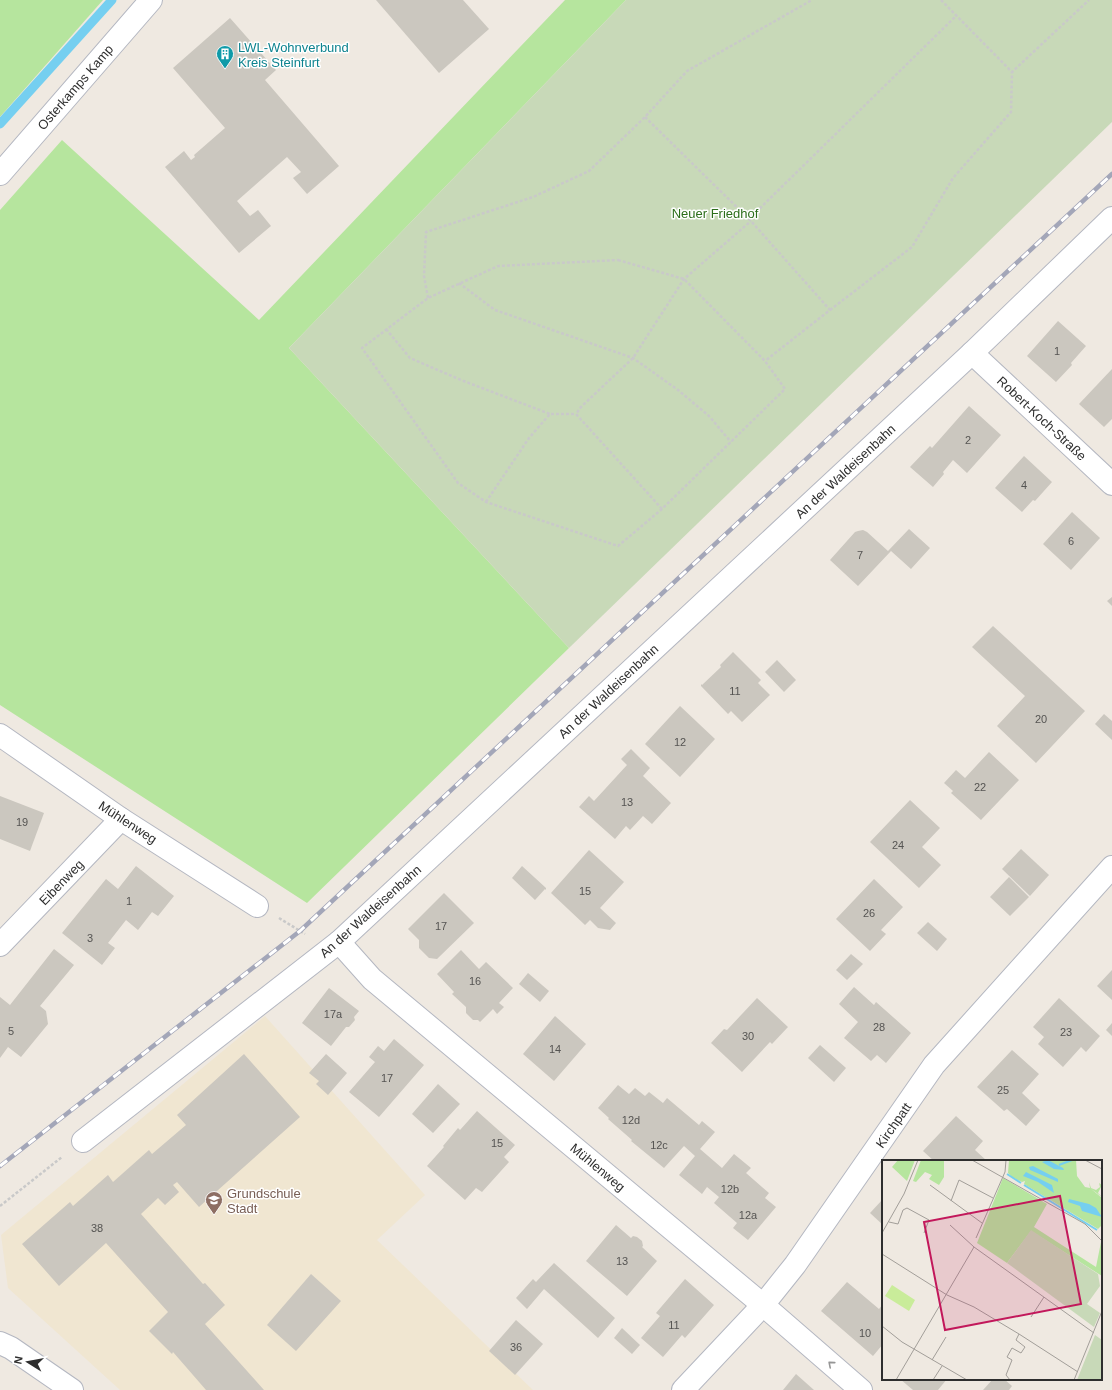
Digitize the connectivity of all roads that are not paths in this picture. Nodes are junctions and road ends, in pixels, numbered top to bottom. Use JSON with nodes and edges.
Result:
{"nodes":[{"id":1,"x":151,"y":0,"type":"edge"},
{"id":2,"x":0,"y":174,"type":"edge"},
{"id":3,"x":1112,"y":218,"type":"edge"},
{"id":4,"x":972,"y":353,"type":"junction"},
{"id":5,"x":1112,"y":484,"type":"edge"},
{"id":6,"x":0,"y":735,"type":"edge"},
{"id":7,"x":121,"y":819,"type":"junction"},
{"id":8,"x":1112,"y":867,"type":"edge"},
{"id":9,"x":257,"y":906,"type":"road end"},
{"id":10,"x":0,"y":945,"type":"edge"},
{"id":11,"x":333,"y":947,"type":"junction"},
{"id":12,"x":83,"y":1141,"type":"road end"},
{"id":13,"x":763,"y":1304,"type":"junction"},
{"id":14,"x":0,"y":1343,"type":"edge"},
{"id":15,"x":72,"y":1390,"type":"edge"},
{"id":16,"x":683,"y":1390,"type":"edge"},
{"id":17,"x":861,"y":1390,"type":"edge"}],
"edges":[{"from":1,"to":2,"type":"street","name":"Osterkamps Kamp"},
{"from":3,"to":4,"type":"street","name":"An der Waldeisenbahn"},
{"from":4,"to":5,"type":"street","name":"Robert-Koch-Straße"},
{"from":4,"to":11,"type":"street","name":"An der Waldeisenbahn"},
{"from":6,"to":7,"type":"street","name":"Mühlenweg"},
{"from":7,"to":9,"type":"street","name":"Mühlenweg"},
{"from":7,"to":10,"type":"street","name":"Eibenweg"},
{"from":8,"to":13,"type":"street","name":"Kirchpatt"},
{"from":11,"to":12,"type":"street","name":"An der Waldeisenbahn"},
{"from":11,"to":13,"type":"street","name":"Mühlenweg"},
{"from":13,"to":16,"type":"street","name":"Kirchpatt"},
{"from":17,"to":13,"type":"street","name":"Mühlenweg","one_way":true},
{"from":14,"to":15,"type":"street"}]}
